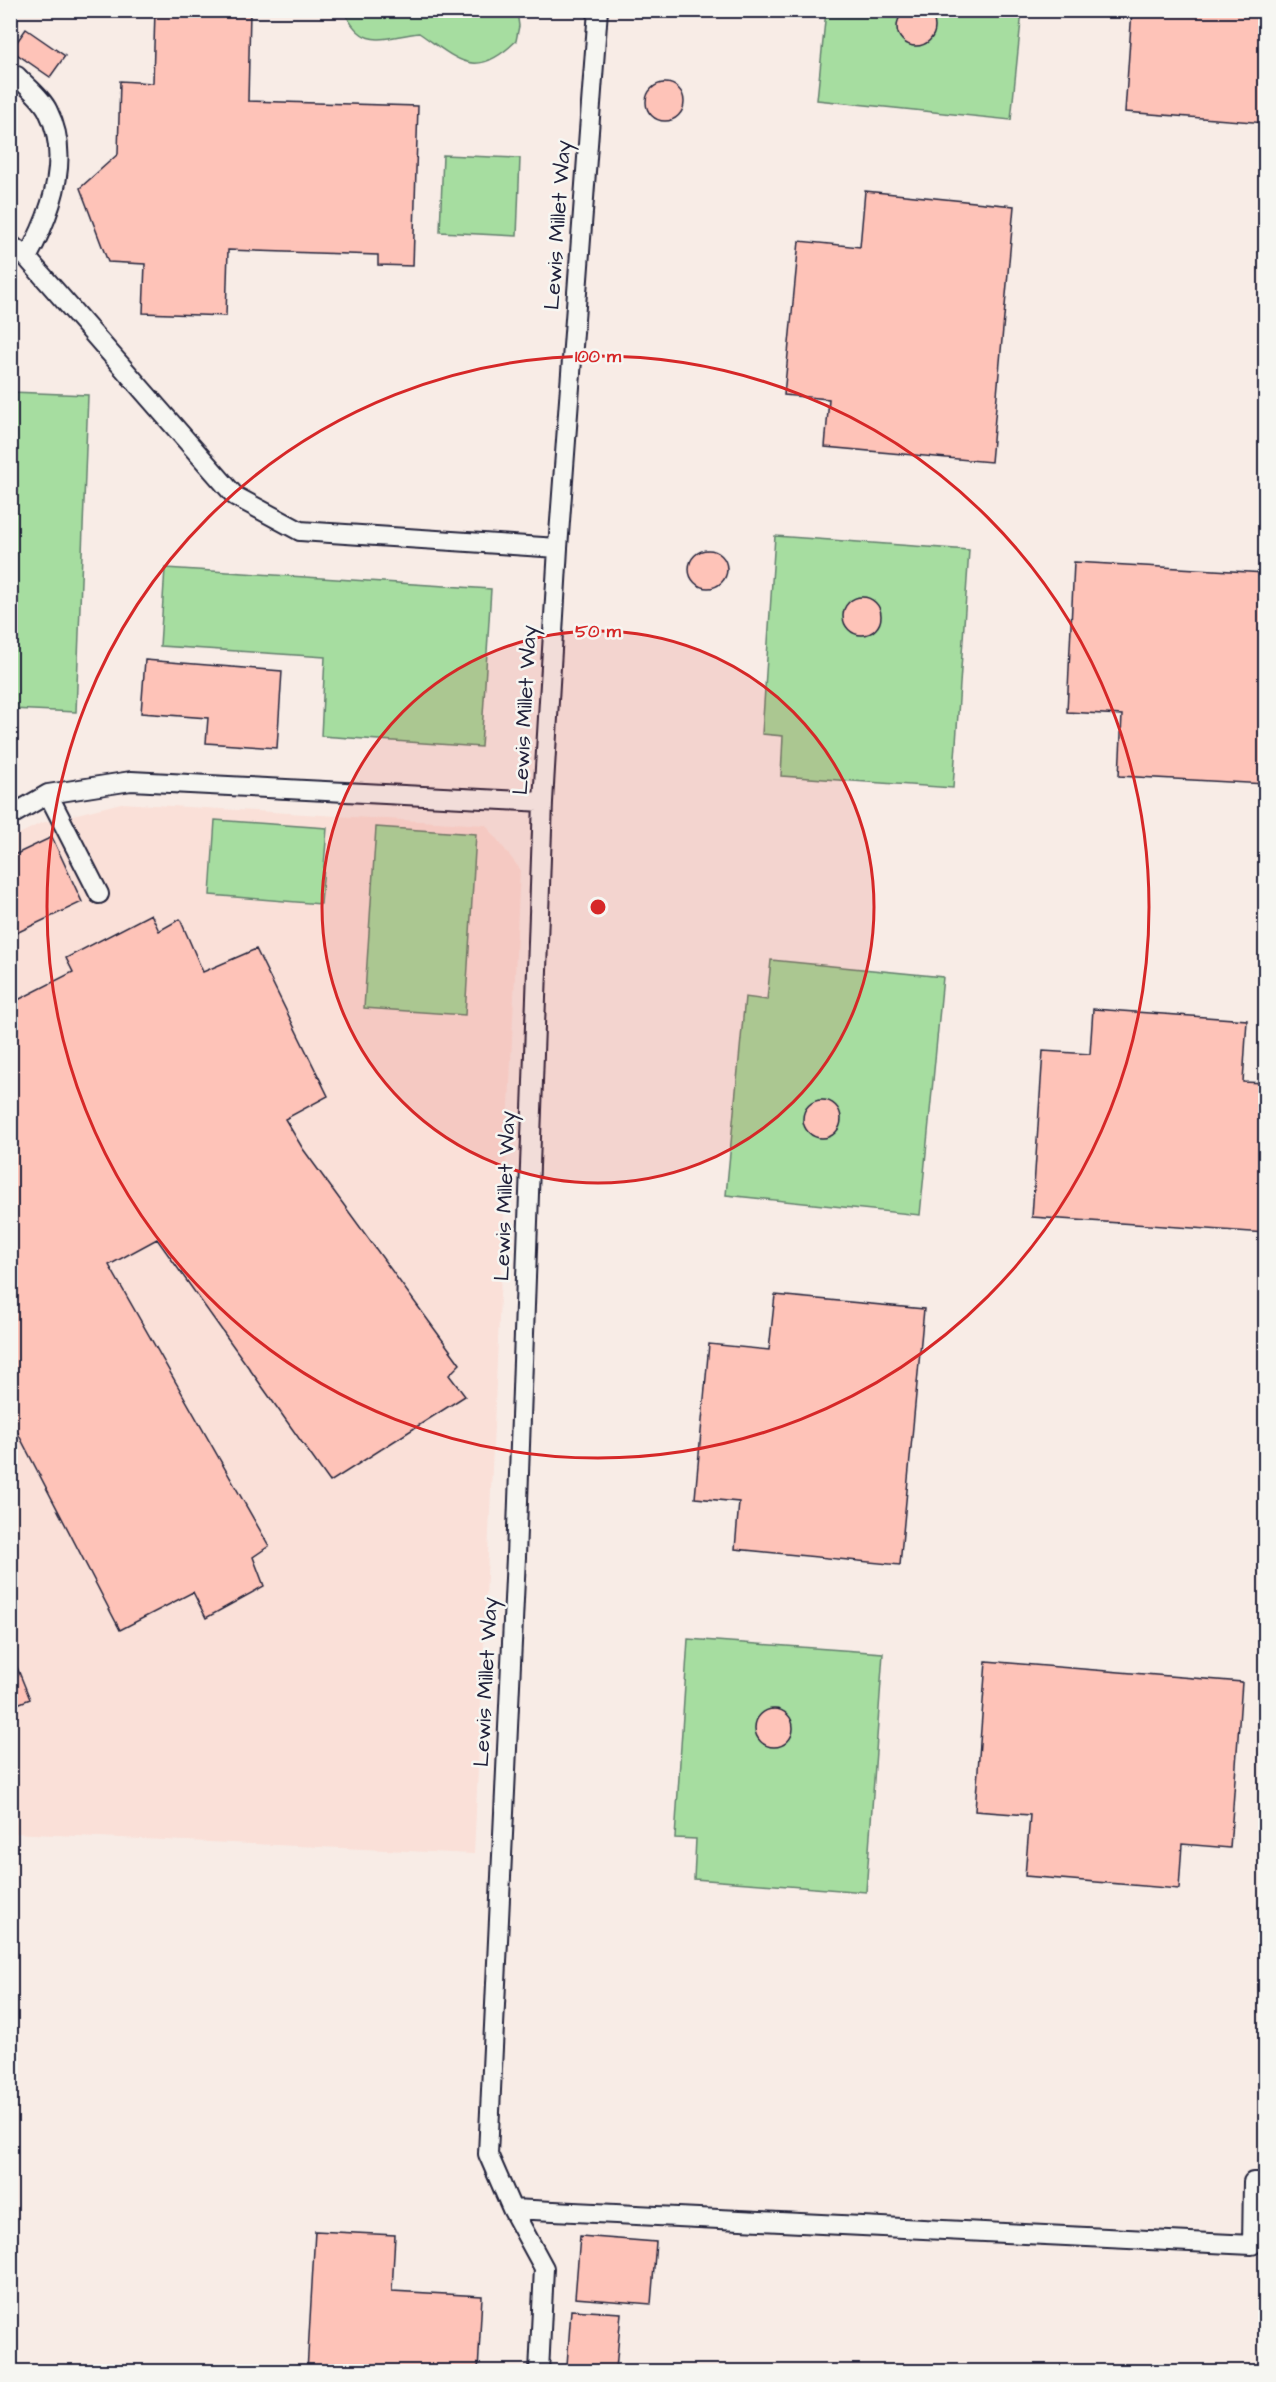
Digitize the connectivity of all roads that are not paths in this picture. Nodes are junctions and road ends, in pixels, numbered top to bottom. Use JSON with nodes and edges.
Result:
{"nodes":[{"id":1,"x":598,"y":10,"type":"edge"},
{"id":2,"x":10,"y":74,"type":"edge"},
{"id":3,"x":10,"y":244,"type":"edge"},
{"id":4,"x":27,"y":258,"type":"junction"},
{"id":5,"x":558,"y":548,"type":"junction"},
{"id":6,"x":48,"y":794,"type":"junction"},
{"id":7,"x":543,"y":802,"type":"junction"},
{"id":8,"x":10,"y":816,"type":"edge"},
{"id":9,"x":99,"y":894,"type":"dead end"},
{"id":10,"x":1266,"y":2182,"type":"edge"},
{"id":11,"x":512,"y":2209,"type":"junction"},
{"id":12,"x":539,"y":2372,"type":"edge"}],
"edges":[{"from":1,"to":5,"type":"lane","name":"Lewis Millet Way"},
{"from":2,"to":4,"type":"lane"},
{"from":3,"to":4,"type":"lane"},
{"from":4,"to":5,"type":"lane"},
{"from":5,"to":7,"type":"lane","name":"Lewis Millet Way"},
{"from":6,"to":7,"type":"lane"},
{"from":6,"to":8,"type":"lane"},
{"from":6,"to":9,"type":"lane"},
{"from":7,"to":11,"type":"lane","name":"Lewis Millet Way"},
{"from":10,"to":11,"type":"lane"},
{"from":11,"to":12,"type":"lane","name":"Lewis Millet Way"}]}
